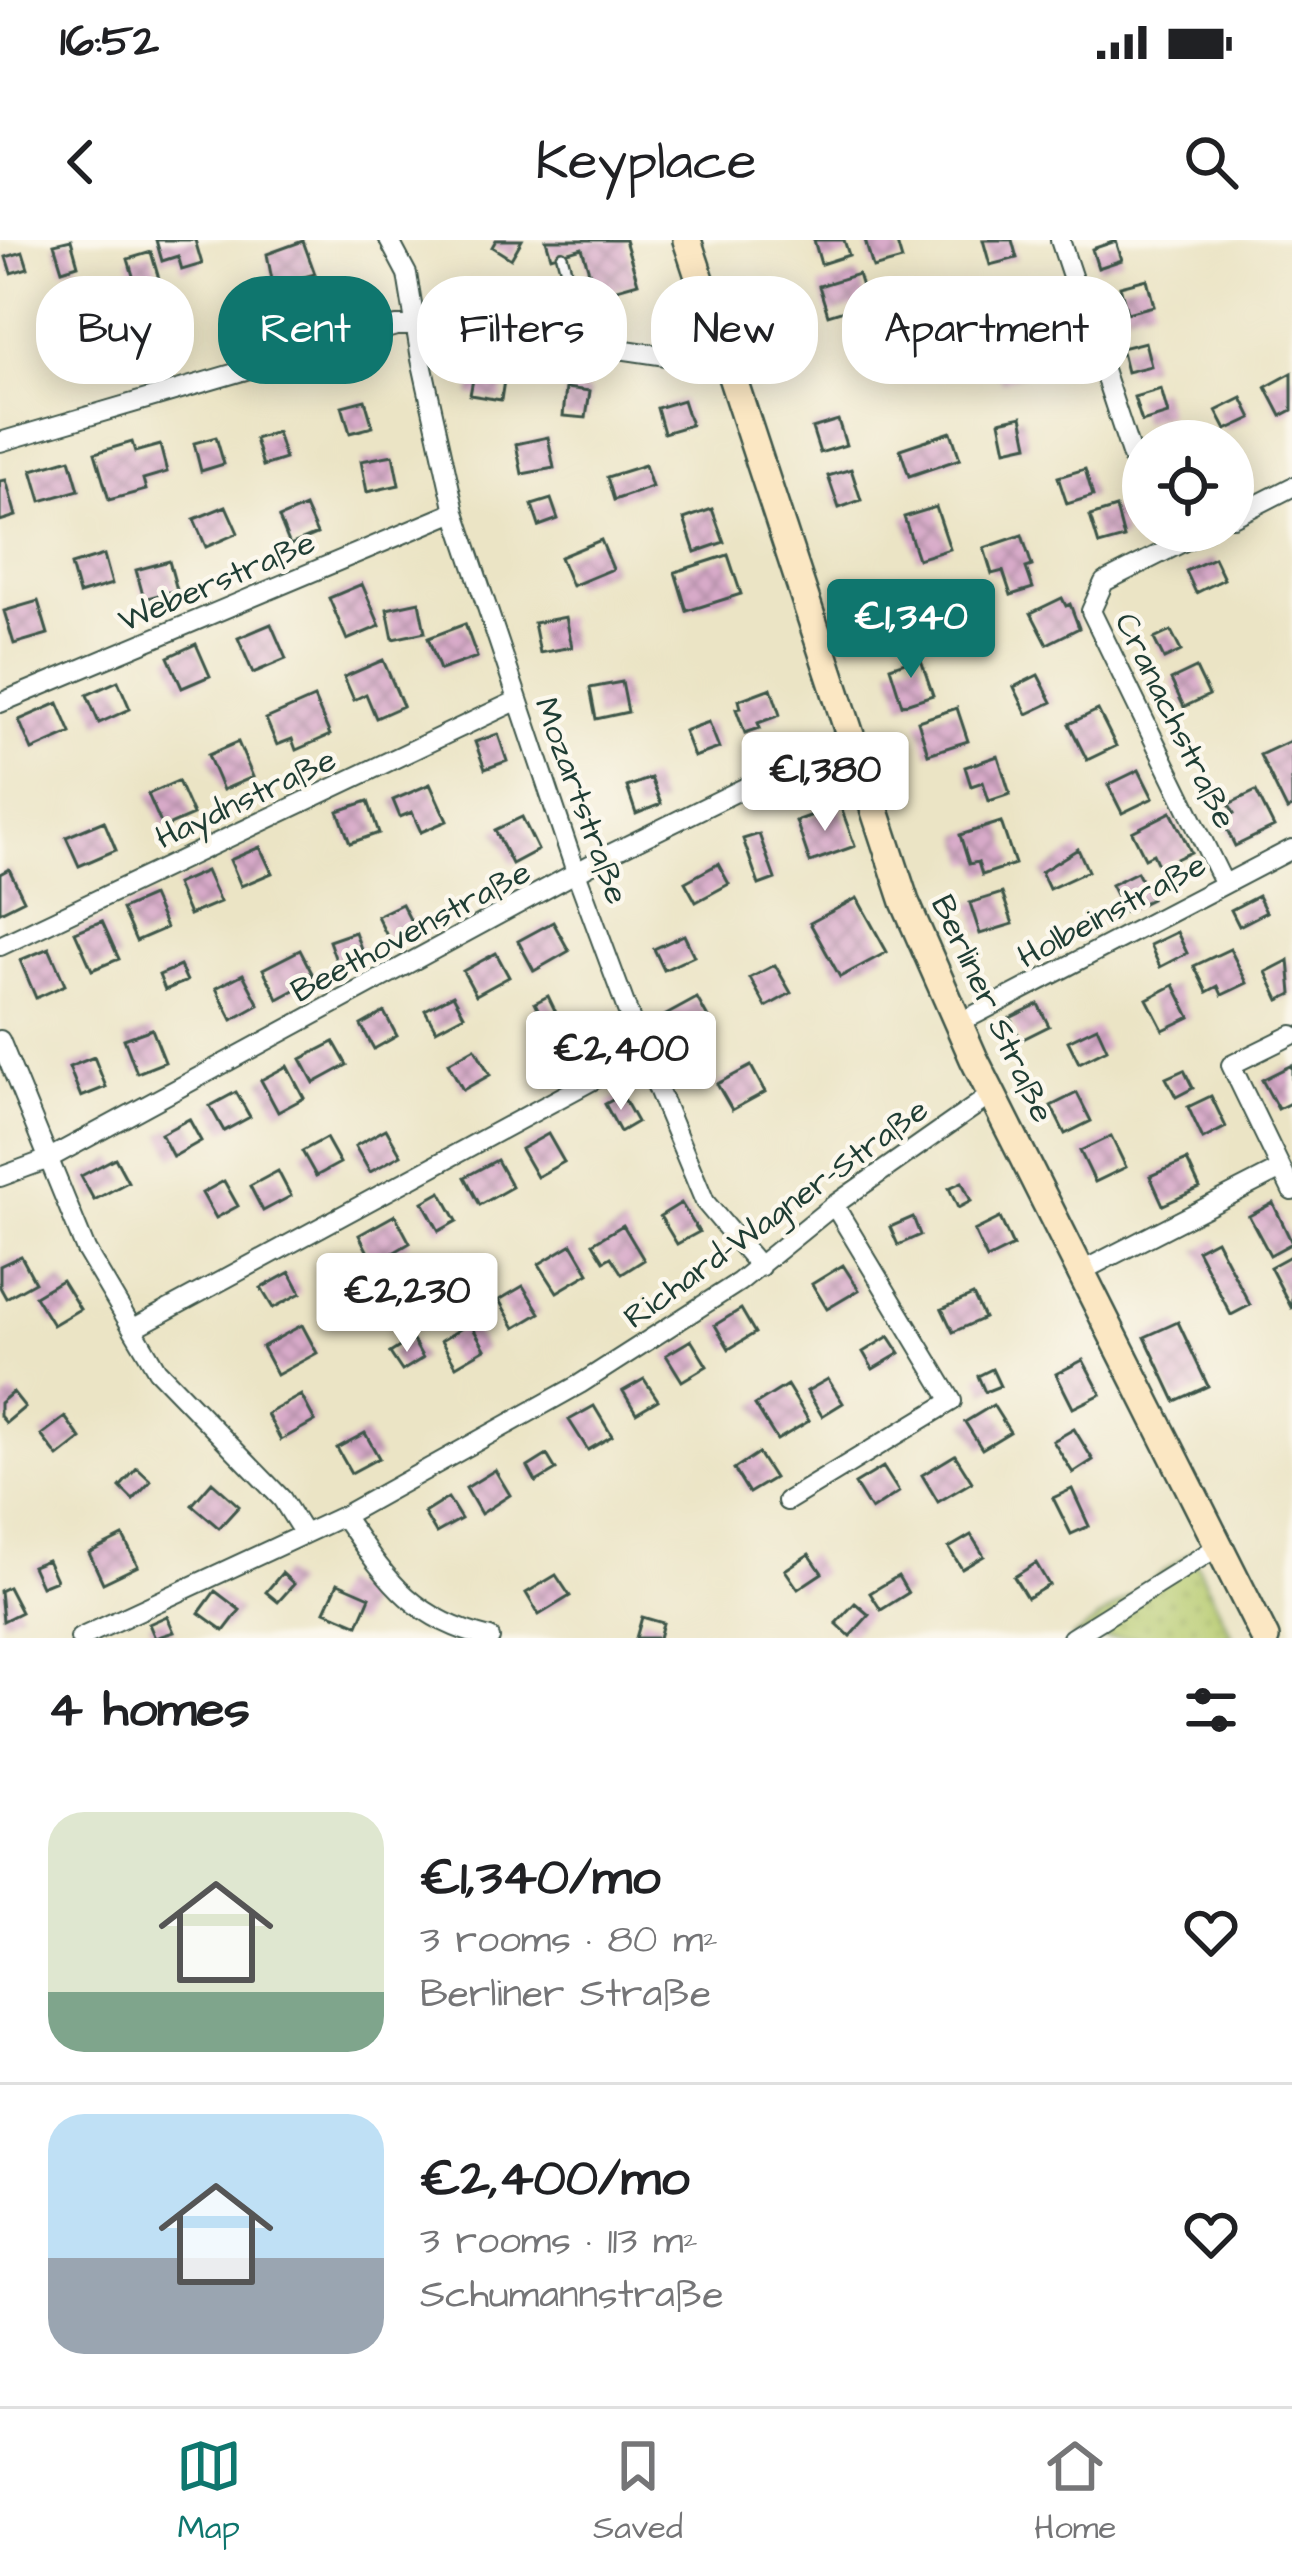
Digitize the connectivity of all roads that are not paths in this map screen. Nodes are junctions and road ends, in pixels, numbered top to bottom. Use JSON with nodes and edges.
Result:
{"nodes":[{"id":1,"x":388,"y":240,"type":"edge"},
{"id":2,"x":687,"y":240,"type":"edge"},
{"id":3,"x":1060,"y":240,"type":"edge"},
{"id":4,"x":562,"y":256,"type":"dead end"},
{"id":5,"x":568,"y":276,"type":"edge"},
{"id":6,"x":699,"y":276,"type":"edge"},
{"id":7,"x":417,"y":319,"type":"edge"},
{"id":8,"x":417,"y":324,"type":"edge"},
{"id":9,"x":427,"y":384,"type":"edge"},
{"id":10,"x":734,"y":384,"type":"edge"},
{"id":11,"x":1122,"y":427,"type":"edge"},
{"id":12,"x":0,"y":442,"type":"edge"},
{"id":13,"x":1292,"y":487,"type":"edge"},
{"id":14,"x":1254,"y":506,"type":"edge"},
{"id":15,"x":455,"y":512,"type":"junction"},
{"id":16,"x":1164,"y":552,"type":"edge"},
{"id":17,"x":516,"y":701,"type":"junction"},
{"id":18,"x":0,"y":703,"type":"edge"},
{"id":19,"x":851,"y":740,"type":"junction"},
{"id":20,"x":1292,"y":849,"type":"edge"},
{"id":21,"x":577,"y":875,"type":"junction"},
{"id":22,"x":1224,"y":884,"type":"junction"},
{"id":23,"x":0,"y":946,"type":"edge"},
{"id":24,"x":957,"y":1024,"type":"junction"},
{"id":25,"x":1292,"y":1035,"type":"edge"},
{"id":26,"x":0,"y":1040,"type":"edge"},
{"id":27,"x":643,"y":1053,"type":"junction"},
{"id":28,"x":992,"y":1095,"type":"junction"},
{"id":29,"x":46,"y":1160,"type":"junction"},
{"id":30,"x":1281,"y":1169,"type":"junction"},
{"id":31,"x":0,"y":1177,"type":"edge"},
{"id":32,"x":1292,"y":1191,"type":"edge"},
{"id":33,"x":834,"y":1205,"type":"junction"},
{"id":34,"x":760,"y":1267,"type":"junction"},
{"id":35,"x":1080,"y":1272,"type":"junction"},
{"id":36,"x":134,"y":1328,"type":"junction"},
{"id":37,"x":788,"y":1501,"type":"dead end"},
{"id":38,"x":343,"y":1516,"type":"junction"},
{"id":39,"x":304,"y":1534,"type":"junction"},
{"id":40,"x":1219,"y":1546,"type":"junction"},
{"id":41,"x":1083,"y":1635,"type":"edge"},
{"id":42,"x":85,"y":1637,"type":"edge"},
{"id":43,"x":490,"y":1638,"type":"edge"},
{"id":44,"x":1264,"y":1638,"type":"edge"}],
"edges":[{"from":1,"to":7,"type":"street","name":"Mozartstraße"},
{"from":2,"to":6,"type":"main road","name":"Berliner Straße"},
{"from":3,"to":11,"type":"street"},
{"from":4,"to":5,"type":"lane"},
{"from":8,"to":12,"type":"street"},
{"from":9,"to":15,"type":"street","name":"Mozartstraße"},
{"from":10,"to":19,"type":"main road","name":"Berliner Straße"},
{"from":13,"to":14,"type":"street"},
{"from":15,"to":17,"type":"street","name":"Mozartstraße"},
{"from":15,"to":18,"type":"street","name":"Weberstraße"},
{"from":16,"to":22,"type":"street","name":"Cranachstraße"},
{"from":17,"to":21,"type":"street","name":"Mozartstraße"},
{"from":17,"to":23,"type":"street","name":"Haydnstraße"},
{"from":19,"to":21,"type":"street","name":"Beethovenstraße"},
{"from":19,"to":24,"type":"main road","name":"Berliner Straße"},
{"from":20,"to":22,"type":"street","name":"Holbeinstraße"},
{"from":21,"to":27,"type":"street","name":"Mozartstraße"},
{"from":21,"to":29,"type":"street","name":"Beethovenstraße"},
{"from":22,"to":24,"type":"street","name":"Holbeinstraße"},
{"from":24,"to":28,"type":"main road","name":"Berliner Straße"},
{"from":25,"to":30,"type":"street"},
{"from":26,"to":29,"type":"street"},
{"from":27,"to":34,"type":"street","name":"Mozartstraße"},
{"from":27,"to":36,"type":"street"},
{"from":28,"to":33,"type":"street","name":"Richard-Wagner-Straße"},
{"from":28,"to":35,"type":"main road","name":"Berliner Straße"},
{"from":29,"to":31,"type":"street","name":"Beethovenstraße"},
{"from":29,"to":36,"type":"street"},
{"from":30,"to":32,"type":"street"},
{"from":30,"to":35,"type":"street"},
{"from":33,"to":34,"type":"street","name":"Richard-Wagner-Straße"},
{"from":33,"to":37,"type":"street"},
{"from":34,"to":38,"type":"street","name":"Richard-Wagner-Straße"},
{"from":35,"to":40,"type":"main road","name":"Berliner Straße"},
{"from":36,"to":39,"type":"street"},
{"from":38,"to":39,"type":"street","name":"Richard-Wagner-Straße"},
{"from":38,"to":43,"type":"street"},
{"from":39,"to":42,"type":"street","name":"Richard-Wagner-Straße"},
{"from":40,"to":41,"type":"street"},
{"from":40,"to":44,"type":"main road","name":"Berliner Straße"}]}
